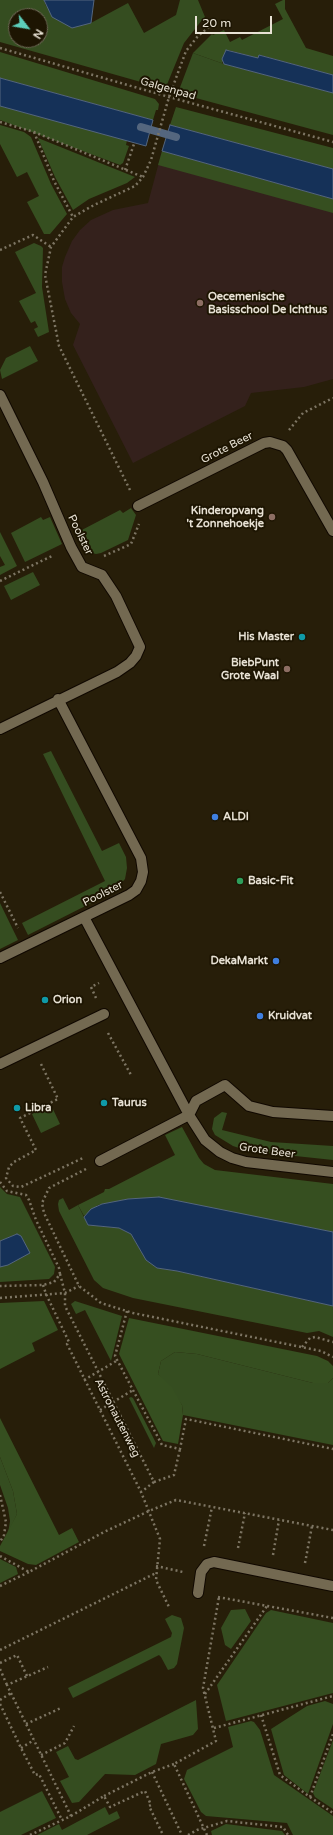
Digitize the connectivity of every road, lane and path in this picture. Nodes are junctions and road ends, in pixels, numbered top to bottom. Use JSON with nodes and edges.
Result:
{"nodes":[{"id":1,"x":209,"y":27,"type":"dead end"},
{"id":2,"x":0,"y":48,"type":"edge"},
{"id":3,"x":169,"y":97,"type":"junction"},
{"id":4,"x":0,"y":122,"type":"edge"},
{"id":5,"x":34,"y":132,"type":"junction"},
{"id":6,"x":333,"y":142,"type":"edge"},
{"id":7,"x":134,"y":144,"type":"dead end"},
{"id":8,"x":125,"y":170,"type":"junction"},
{"id":9,"x":143,"y":178,"type":"junction"},
{"id":10,"x":73,"y":217,"type":"junction"},
{"id":11,"x":51,"y":247,"type":"junction"},
{"id":12,"x":0,"y":250,"type":"edge"},
{"id":13,"x":0,"y":395,"type":"edge"},
{"id":14,"x":333,"y":398,"type":"edge"},
{"id":15,"x":277,"y":444,"type":"junction"},
{"id":16,"x":138,"y":506,"type":"junction"},
{"id":17,"x":333,"y":531,"type":"edge"},
{"id":18,"x":71,"y":546,"type":"junction"},
{"id":19,"x":82,"y":567,"type":"junction"},
{"id":20,"x":0,"y":581,"type":"edge"},
{"id":21,"x":58,"y":699,"type":"junction"},
{"id":22,"x":0,"y":729,"type":"edge"},
{"id":23,"x":0,"y":892,"type":"edge"},
{"id":24,"x":84,"y":917,"type":"junction"},
{"id":25,"x":27,"y":945,"type":"junction"},
{"id":26,"x":0,"y":958,"type":"edge"},
{"id":27,"x":102,"y":1016,"type":"joint"},
{"id":28,"x":34,"y":1048,"type":"junction"},
{"id":29,"x":0,"y":1064,"type":"edge"},
{"id":30,"x":131,"y":1075,"type":"dead end"},
{"id":31,"x":189,"y":1115,"type":"junction"},
{"id":32,"x":333,"y":1116,"type":"edge"},
{"id":33,"x":87,"y":1156,"type":"dead end"},
{"id":34,"x":100,"y":1161,"type":"joint"},
{"id":35,"x":333,"y":1172,"type":"edge"},
{"id":36,"x":0,"y":1182,"type":"edge"},
{"id":37,"x":60,"y":1274,"type":"junction"},
{"id":38,"x":43,"y":1285,"type":"junction"},
{"id":39,"x":0,"y":1286,"type":"edge"},
{"id":40,"x":79,"y":1286,"type":"junction"},
{"id":41,"x":65,"y":1293,"type":"junction"},
{"id":42,"x":46,"y":1294,"type":"junction"},
{"id":43,"x":0,"y":1298,"type":"edge"},
{"id":44,"x":127,"y":1311,"type":"junction"},
{"id":45,"x":333,"y":1342,"type":"edge"},
{"id":46,"x":301,"y":1347,"type":"junction"},
{"id":47,"x":333,"y":1357,"type":"edge"},
{"id":48,"x":118,"y":1360,"type":"junction"},
{"id":49,"x":99,"y":1372,"type":"junction"},
{"id":50,"x":84,"y":1380,"type":"junction"},
{"id":51,"x":134,"y":1390,"type":"junction"},
{"id":52,"x":114,"y":1402,"type":"junction"},
{"id":53,"x":100,"y":1410,"type":"junction"},
{"id":54,"x":180,"y":1449,"type":"junction"},
{"id":55,"x":333,"y":1449,"type":"edge"},
{"id":56,"x":154,"y":1482,"type":"junction"},
{"id":57,"x":141,"y":1492,"type":"junction"},
{"id":58,"x":0,"y":1495,"type":"edge"},
{"id":59,"x":212,"y":1506,"type":"junction"},
{"id":60,"x":149,"y":1511,"type":"junction"},
{"id":61,"x":245,"y":1513,"type":"junction"},
{"id":62,"x":279,"y":1520,"type":"junction"},
{"id":63,"x":312,"y":1526,"type":"junction"},
{"id":64,"x":333,"y":1530,"type":"edge"},
{"id":65,"x":0,"y":1542,"type":"edge"},
{"id":66,"x":0,"y":1556,"type":"edge"},
{"id":67,"x":207,"y":1564,"type":"junction"},
{"id":68,"x":156,"y":1566,"type":"junction"},
{"id":69,"x":235,"y":1567,"type":"junction"},
{"id":70,"x":179,"y":1571,"type":"dead end"},
{"id":71,"x":29,"y":1572,"type":"junction"},
{"id":72,"x":156,"y":1573,"type":"junction"},
{"id":73,"x":269,"y":1574,"type":"junction"},
{"id":74,"x":302,"y":1580,"type":"junction"},
{"id":75,"x":0,"y":1586,"type":"edge"},
{"id":76,"x":333,"y":1586,"type":"edge"},
{"id":77,"x":198,"y":1593,"type":"joint"},
{"id":78,"x":219,"y":1597,"type":"junction"},
{"id":79,"x":267,"y":1606,"type":"junction"},
{"id":80,"x":169,"y":1607,"type":"dead end"},
{"id":81,"x":333,"y":1618,"type":"edge"},
{"id":82,"x":0,"y":1650,"type":"edge"},
{"id":83,"x":0,"y":1663,"type":"edge"},
{"id":84,"x":48,"y":1667,"type":"dead end"},
{"id":85,"x":0,"y":1669,"type":"edge"},
{"id":86,"x":27,"y":1676,"type":"junction"},
{"id":87,"x":7,"y":1685,"type":"junction"},
{"id":88,"x":11,"y":1693,"type":"junction"},
{"id":89,"x":205,"y":1694,"type":"junction"},
{"id":90,"x":333,"y":1696,"type":"edge"},
{"id":91,"x":0,"y":1700,"type":"edge"},
{"id":92,"x":0,"y":1704,"type":"edge"},
{"id":93,"x":61,"y":1708,"type":"dead end"},
{"id":94,"x":261,"y":1715,"type":"junction"},
{"id":95,"x":26,"y":1724,"type":"junction"},
{"id":96,"x":74,"y":1726,"type":"dead end"},
{"id":97,"x":214,"y":1728,"type":"junction"},
{"id":98,"x":333,"y":1734,"type":"edge"},
{"id":99,"x":34,"y":1740,"type":"junction"},
{"id":100,"x":21,"y":1748,"type":"junction"},
{"id":101,"x":41,"y":1755,"type":"junction"},
{"id":102,"x":174,"y":1764,"type":"junction"},
{"id":103,"x":152,"y":1772,"type":"junction"},
{"id":104,"x":104,"y":1796,"type":"junction"},
{"id":105,"x":310,"y":1797,"type":"junction"},
{"id":106,"x":333,"y":1813,"type":"edge"},
{"id":107,"x":71,"y":1816,"type":"junction"},
{"id":108,"x":62,"y":1820,"type":"junction"},
{"id":109,"x":204,"y":1828,"type":"junction"},
{"id":110,"x":30,"y":1835,"type":"edge"},
{"id":111,"x":163,"y":1835,"type":"edge"},
{"id":112,"x":182,"y":1835,"type":"edge"},
{"id":113,"x":188,"y":1835,"type":"edge"},
{"id":114,"x":207,"y":1835,"type":"edge"},
{"id":115,"x":288,"y":1835,"type":"edge"}],
"edges":[{"from":1,"to":3,"type":"path"},
{"from":2,"to":3,"type":"path","name":"Galgenpad"},
{"from":3,"to":6,"type":"path","name":"Galgenpad"},
{"from":3,"to":9,"type":"path"},
{"from":4,"to":5,"type":"path"},
{"from":5,"to":8,"type":"path"},
{"from":5,"to":10,"type":"path"},
{"from":7,"to":8,"type":"path"},
{"from":8,"to":9,"type":"path"},
{"from":9,"to":10,"type":"path"},
{"from":10,"to":11,"type":"path"},
{"from":11,"to":12,"type":"path"},
{"from":11,"to":16,"type":"path"},
{"from":13,"to":18,"type":"street","name":"Poolster"},
{"from":14,"to":15,"type":"path"},
{"from":15,"to":16,"type":"street","name":"Grote Beer"},
{"from":15,"to":17,"type":"street"},
{"from":16,"to":19,"type":"path"},
{"from":18,"to":19,"type":"street","name":"Poolster"},
{"from":18,"to":20,"type":"path"},
{"from":19,"to":21,"type":"street","name":"Poolster"},
{"from":21,"to":22,"type":"street","name":"Poolster"},
{"from":21,"to":24,"type":"street","name":"Poolster"},
{"from":23,"to":25,"type":"path"},
{"from":24,"to":25,"type":"street","name":"Poolster"},
{"from":24,"to":31,"type":"street","name":"Poolster"},
{"from":25,"to":26,"type":"street","name":"Poolster"},
{"from":27,"to":28,"type":"street"},
{"from":27,"to":30,"type":"path"},
{"from":28,"to":29,"type":"street"},
{"from":28,"to":33,"type":"path"},
{"from":31,"to":32,"type":"street"},
{"from":31,"to":34,"type":"street"},
{"from":31,"to":35,"type":"street","name":"Grote Beer"},
{"from":34,"to":40,"type":"path"},
{"from":36,"to":37,"type":"path"},
{"from":37,"to":38,"type":"path"},
{"from":37,"to":41,"type":"path"},
{"from":38,"to":39,"type":"path"},
{"from":38,"to":42,"type":"path","name":"Astronautenweg"},
{"from":40,"to":41,"type":"path"},
{"from":40,"to":44,"type":"path"},
{"from":41,"to":42,"type":"path"},
{"from":41,"to":49,"type":"path"},
{"from":42,"to":43,"type":"path"},
{"from":42,"to":50,"type":"path","name":"Astronautenweg"},
{"from":44,"to":46,"type":"path"},
{"from":44,"to":48,"type":"path"},
{"from":45,"to":46,"type":"path"},
{"from":46,"to":47,"type":"path"},
{"from":48,"to":49,"type":"path"},
{"from":48,"to":51,"type":"path"},
{"from":49,"to":50,"type":"path"},
{"from":49,"to":52,"type":"path"},
{"from":50,"to":53,"type":"path","name":"Astronautenweg"},
{"from":51,"to":52,"type":"path"},
{"from":51,"to":54,"type":"path"},
{"from":52,"to":53,"type":"path"},
{"from":52,"to":56,"type":"path"},
{"from":53,"to":57,"type":"path","name":"Astronautenweg"},
{"from":54,"to":55,"type":"path"},
{"from":54,"to":56,"type":"path"},
{"from":56,"to":57,"type":"path"},
{"from":57,"to":60,"type":"path","name":"Astronautenweg"},
{"from":58,"to":65,"type":"path"},
{"from":59,"to":60,"type":"path"},
{"from":59,"to":61,"type":"path"},
{"from":59,"to":67,"type":"path"},
{"from":60,"to":68,"type":"path","name":"Astronautenweg"},
{"from":60,"to":71,"type":"path"},
{"from":61,"to":62,"type":"path"},
{"from":61,"to":69,"type":"path"},
{"from":62,"to":63,"type":"path"},
{"from":62,"to":73,"type":"path"},
{"from":63,"to":64,"type":"path"},
{"from":63,"to":74,"type":"path"},
{"from":66,"to":71,"type":"path"},
{"from":67,"to":69,"type":"street"},
{"from":67,"to":77,"type":"street"},
{"from":68,"to":70,"type":"path"},
{"from":68,"to":72,"type":"path","name":"Astronautenweg"},
{"from":69,"to":73,"type":"street"},
{"from":71,"to":75,"type":"path"},
{"from":72,"to":80,"type":"path","name":"Astronautenweg"},
{"from":72,"to":82,"type":"path"},
{"from":73,"to":74,"type":"street"},
{"from":74,"to":76,"type":"street"},
{"from":77,"to":78,"type":"path"},
{"from":78,"to":79,"type":"path"},
{"from":78,"to":89,"type":"path"},
{"from":79,"to":81,"type":"path"},
{"from":79,"to":89,"type":"path"},
{"from":83,"to":86,"type":"path"},
{"from":84,"to":86,"type":"path"},
{"from":85,"to":87,"type":"path"},
{"from":86,"to":87,"type":"path"},
{"from":87,"to":88,"type":"path"},
{"from":88,"to":91,"type":"path"},
{"from":88,"to":95,"type":"path"},
{"from":89,"to":97,"type":"path"},
{"from":90,"to":94,"type":"path"},
{"from":92,"to":100,"type":"path"},
{"from":93,"to":95,"type":"path"},
{"from":94,"to":97,"type":"path"},
{"from":94,"to":105,"type":"path"},
{"from":95,"to":99,"type":"path"},
{"from":96,"to":101,"type":"path"},
{"from":97,"to":102,"type":"path"},
{"from":98,"to":105,"type":"path"},
{"from":99,"to":100,"type":"path"},
{"from":99,"to":101,"type":"path"},
{"from":100,"to":108,"type":"path"},
{"from":101,"to":107,"type":"path"},
{"from":102,"to":103,"type":"path"},
{"from":102,"to":109,"type":"path"},
{"from":103,"to":104,"type":"path"},
{"from":103,"to":112,"type":"path"},
{"from":104,"to":107,"type":"path"},
{"from":104,"to":111,"type":"path"},
{"from":105,"to":106,"type":"path"},
{"from":107,"to":108,"type":"path"},
{"from":108,"to":110,"type":"path"},
{"from":109,"to":113,"type":"path"},
{"from":109,"to":114,"type":"path"},
{"from":109,"to":115,"type":"path"}]}
